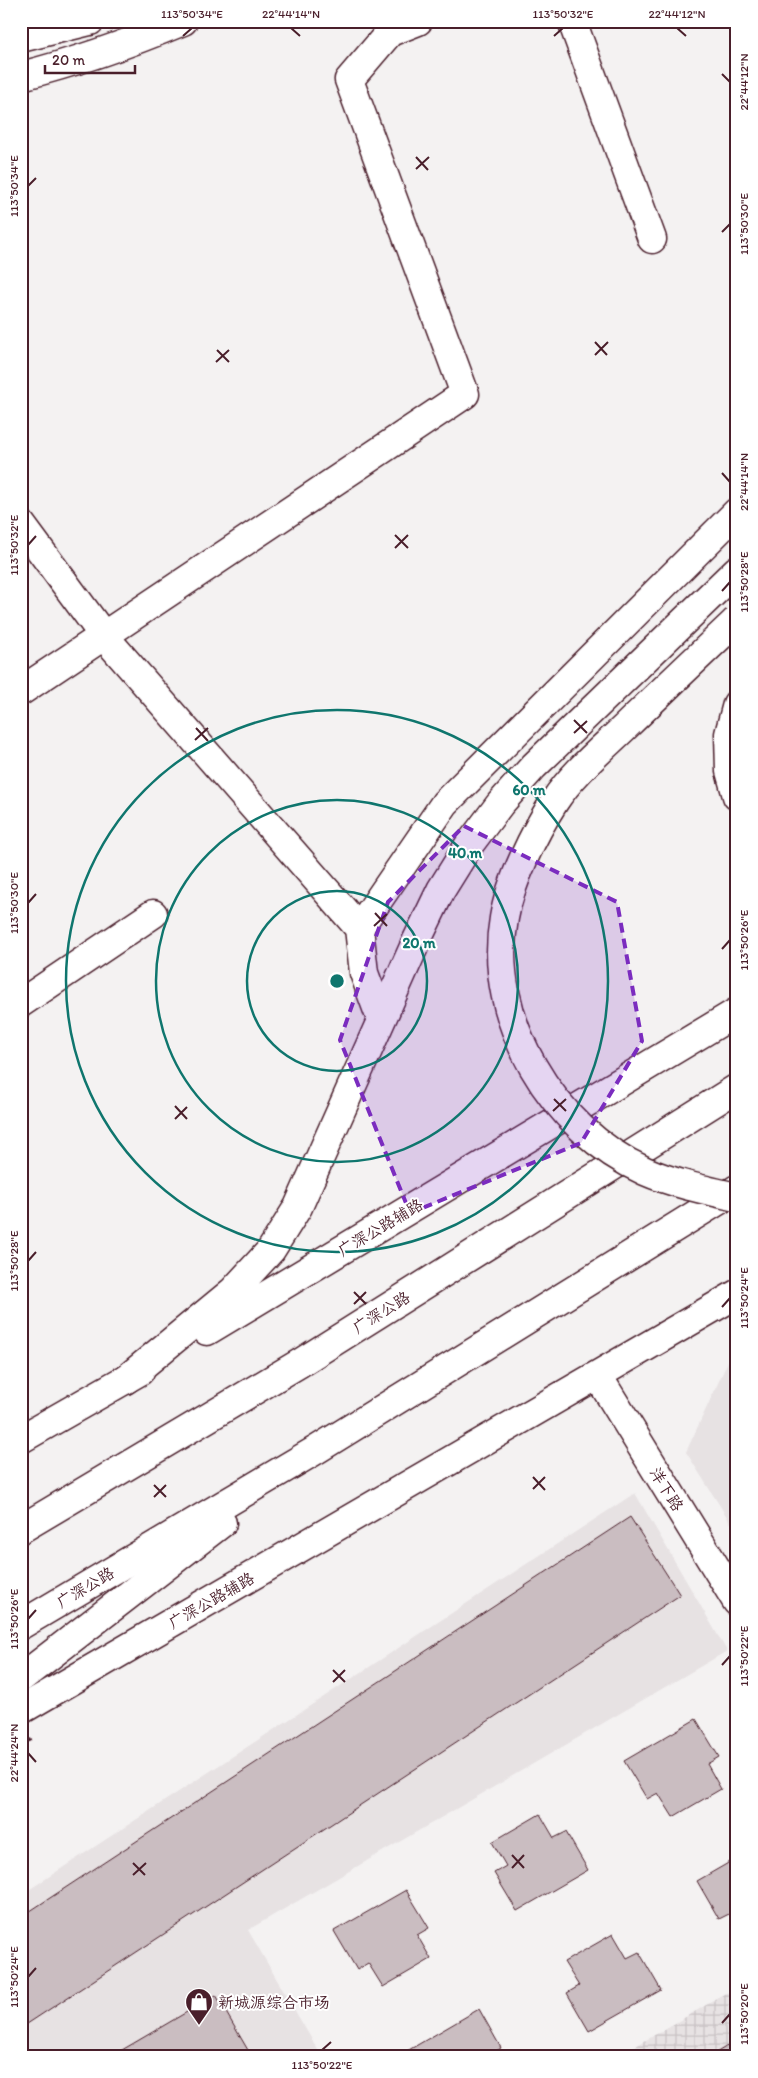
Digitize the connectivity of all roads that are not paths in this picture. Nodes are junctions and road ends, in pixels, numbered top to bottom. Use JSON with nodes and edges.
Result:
{"nodes":[{"id":1,"x":90,"y":21,"type":"edge"},
{"id":2,"x":183,"y":21,"type":"edge"},
{"id":3,"x":418,"y":21,"type":"edge"},
{"id":4,"x":572,"y":21,"type":"edge"},
{"id":5,"x":21,"y":38,"type":"edge"},
{"id":6,"x":21,"y":76,"type":"edge"},
{"id":7,"x":652,"y":239,"type":"dead end"},
{"id":8,"x":737,"y":512,"type":"edge"},
{"id":9,"x":21,"y":524,"type":"edge"},
{"id":10,"x":737,"y":570,"type":"edge"},
{"id":11,"x":737,"y":620,"type":"edge"},
{"id":12,"x":103,"y":635,"type":"junction"},
{"id":13,"x":21,"y":691,"type":"edge"},
{"id":14,"x":737,"y":704,"type":"edge"},
{"id":15,"x":737,"y":796,"type":"edge"},
{"id":16,"x":153,"y":914,"type":"dead end"},
{"id":17,"x":359,"y":928,"type":"junction"},
{"id":18,"x":21,"y":1003,"type":"edge"},
{"id":19,"x":737,"y":1012,"type":"edge"},
{"id":20,"x":380,"y":1019,"type":"junction"},
{"id":21,"x":737,"y":1088,"type":"edge"},
{"id":22,"x":737,"y":1189,"type":"edge"},
{"id":23,"x":737,"y":1196,"type":"edge"},
{"id":24,"x":737,"y":1294,"type":"edge"},
{"id":25,"x":598,"y":1376,"type":"junction"},
{"id":26,"x":125,"y":1380,"type":"junction"},
{"id":27,"x":21,"y":1439,"type":"edge"},
{"id":28,"x":316,"y":1450,"type":"junction"},
{"id":29,"x":27,"y":1524,"type":"edge"},
{"id":30,"x":737,"y":1602,"type":"edge"},
{"id":31,"x":21,"y":1625,"type":"edge"},
{"id":32,"x":21,"y":1678,"type":"edge"},
{"id":33,"x":21,"y":1710,"type":"edge"}],
"edges":[{"from":1,"to":5,"type":"main road"},
{"from":2,"to":6,"type":"main road"},
{"from":3,"to":12,"type":"main road"},
{"from":4,"to":7,"type":"main road"},
{"from":8,"to":17,"type":"main road"},
{"from":9,"to":12,"type":"main road"},
{"from":10,"to":20,"type":"main road"},
{"from":11,"to":23,"type":"main road","bridge":true},
{"from":12,"to":13,"type":"main road"},
{"from":12,"to":17,"type":"main road"},
{"from":14,"to":15,"type":"main road"},
{"from":16,"to":18,"type":"main road"},
{"from":17,"to":20,"type":"main road"},
{"from":19,"to":26,"type":"main road","name":"广深公路辅路"},
{"from":20,"to":26,"type":"main road"},
{"from":21,"to":29,"type":"main road","name":"广深公路"},
{"from":22,"to":28,"type":"main road","name":"广深公路"},
{"from":24,"to":25,"type":"main road","name":"广深公路辅路"},
{"from":25,"to":30,"type":"main road","name":"洋下路"},
{"from":25,"to":33,"type":"main road","name":"广深公路辅路"},
{"from":26,"to":27,"type":"main road","name":"广深公路辅路"},
{"from":28,"to":31,"type":"main road","name":"广深公路"},
{"from":28,"to":32,"type":"main road"}]}
